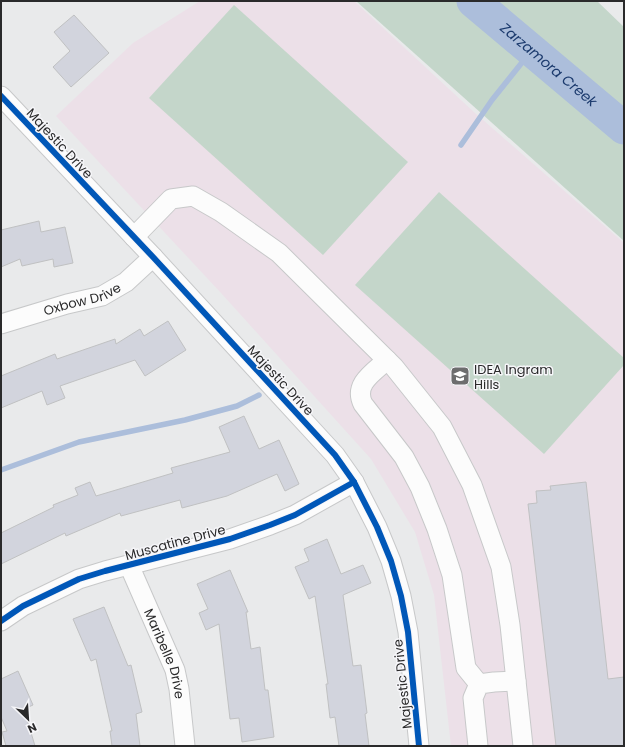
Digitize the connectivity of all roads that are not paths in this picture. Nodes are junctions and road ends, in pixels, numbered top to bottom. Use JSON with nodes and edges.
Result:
{"nodes":[{"id":1,"x":1,"y":96,"type":"edge"},
{"id":2,"x":134,"y":237,"type":"junction"},
{"id":3,"x":153,"y":257,"type":"junction"},
{"id":4,"x":1,"y":324,"type":"edge"},
{"id":5,"x":387,"y":360,"type":"junction"},
{"id":6,"x":354,"y":482,"type":"junction"},
{"id":7,"x":129,"y":565,"type":"junction"},
{"id":8,"x":1,"y":621,"type":"edge"},
{"id":9,"x":516,"y":681,"type":"junction"},
{"id":10,"x":479,"y":684,"type":"junction"},
{"id":11,"x":186,"y":746,"type":"edge"},
{"id":12,"x":419,"y":746,"type":"edge"},
{"id":13,"x":478,"y":746,"type":"edge"},
{"id":14,"x":523,"y":746,"type":"edge"}],
"edges":[{"from":1,"to":2,"type":"street","name":"Majestic Drive"},
{"from":2,"to":3,"type":"street","name":"Majestic Drive"},
{"from":2,"to":5,"type":"street"},
{"from":3,"to":4,"type":"street","name":"Oxbow Drive"},
{"from":3,"to":6,"type":"street","name":"Majestic Drive"},
{"from":5,"to":9,"type":"street"},
{"from":5,"to":10,"type":"street"},
{"from":6,"to":7,"type":"street","name":"Muscatine Drive"},
{"from":6,"to":12,"type":"street","name":"Majestic Drive"},
{"from":7,"to":8,"type":"street","name":"Muscatine Drive"},
{"from":7,"to":11,"type":"street","name":"Maribelle Drive"},
{"from":9,"to":10,"type":"street"},
{"from":9,"to":14,"type":"street"},
{"from":10,"to":13,"type":"street"}]}
